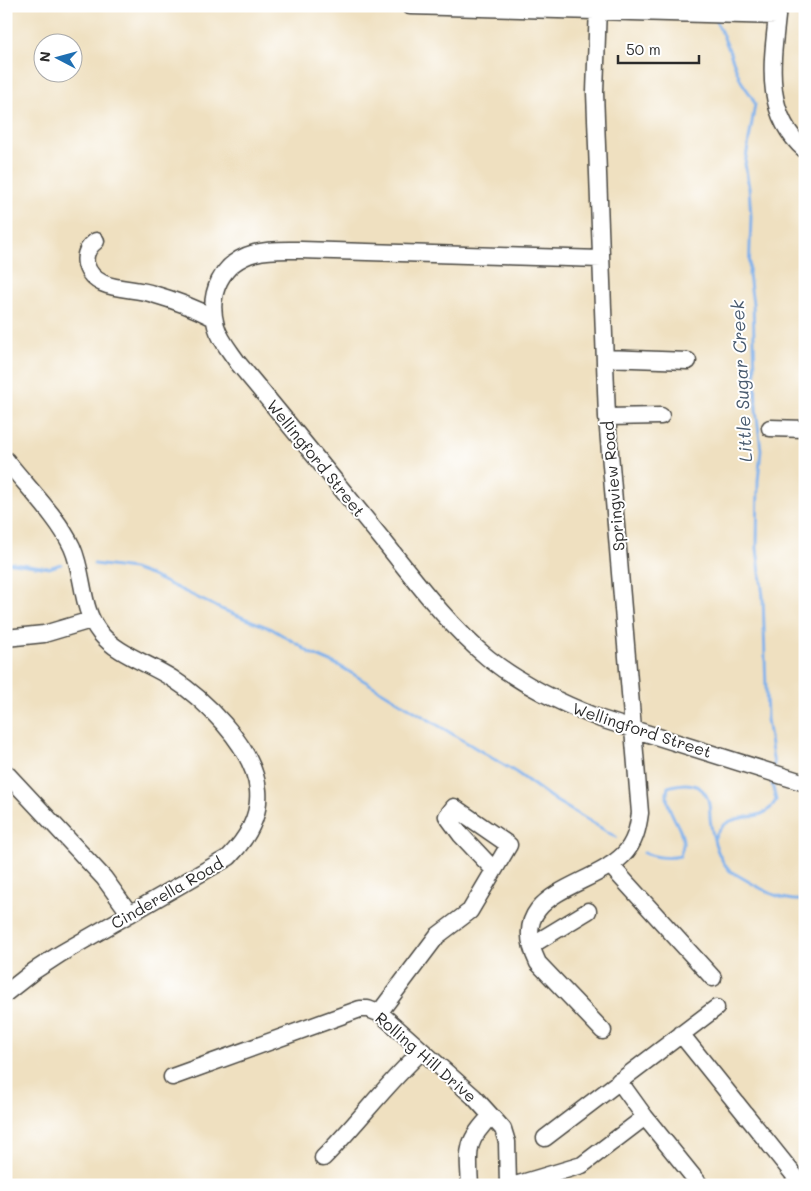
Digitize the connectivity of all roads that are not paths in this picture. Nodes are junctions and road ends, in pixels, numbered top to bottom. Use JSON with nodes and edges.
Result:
{"nodes":[{"id":1,"x":410,"y":6,"type":"edge"},
{"id":2,"x":598,"y":9,"type":"edge"},
{"id":3,"x":777,"y":11,"type":"edge"},
{"id":4,"x":805,"y":150,"type":"edge"},
{"id":5,"x":96,"y":241,"type":"dead end"},
{"id":6,"x":601,"y":259,"type":"junction"},
{"id":7,"x":214,"y":318,"type":"junction"},
{"id":8,"x":605,"y":358,"type":"junction"},
{"id":9,"x":688,"y":360,"type":"dead end"},
{"id":10,"x":607,"y":416,"type":"junction"},
{"id":11,"x":661,"y":416,"type":"dead end"},
{"id":12,"x":770,"y":428,"type":"dead end"},
{"id":13,"x":805,"y":429,"type":"edge"},
{"id":14,"x":6,"y":460,"type":"edge"},
{"id":15,"x":91,"y":620,"type":"junction"},
{"id":16,"x":6,"y":638,"type":"edge"},
{"id":17,"x":633,"y":729,"type":"junction"},
{"id":18,"x":6,"y":773,"type":"edge"},
{"id":19,"x":805,"y":783,"type":"edge"},
{"id":20,"x":610,"y":865,"type":"junction"},
{"id":21,"x":494,"y":870,"type":"dead end"},
{"id":22,"x":588,"y":911,"type":"dead end"},
{"id":23,"x":130,"y":914,"type":"junction"},
{"id":24,"x":532,"y":945,"type":"junction"},
{"id":25,"x":713,"y":978,"type":"dead end"},
{"id":26,"x":6,"y":993,"type":"edge"},
{"id":27,"x":716,"y":1008,"type":"dead end"},
{"id":28,"x":379,"y":1013,"type":"junction"},
{"id":29,"x":603,"y":1031,"type":"dead end"},
{"id":30,"x":681,"y":1034,"type":"junction"},
{"id":31,"x":422,"y":1052,"type":"junction"},
{"id":32,"x":172,"y":1077,"type":"dead end"},
{"id":33,"x":619,"y":1081,"type":"junction"},
{"id":34,"x":491,"y":1116,"type":"junction"},
{"id":35,"x":645,"y":1117,"type":"junction"},
{"id":36,"x":545,"y":1138,"type":"dead end"},
{"id":37,"x":323,"y":1158,"type":"dead end"},
{"id":38,"x":470,"y":1185,"type":"edge"},
{"id":39,"x":508,"y":1185,"type":"edge"},
{"id":40,"x":515,"y":1185,"type":"edge"},
{"id":41,"x":700,"y":1185,"type":"edge"},
{"id":42,"x":802,"y":1185,"type":"edge"}],
"edges":[{"from":1,"to":2,"type":"street"},
{"from":2,"to":3,"type":"street"},
{"from":2,"to":6,"type":"street","name":"Springview Road"},
{"from":3,"to":4,"type":"street"},
{"from":5,"to":7,"type":"street"},
{"from":6,"to":7,"type":"street","name":"Wellingford Street"},
{"from":6,"to":8,"type":"street","name":"Springview Road"},
{"from":7,"to":17,"type":"street","name":"Wellingford Street"},
{"from":8,"to":9,"type":"street"},
{"from":8,"to":10,"type":"street","name":"Springview Road"},
{"from":10,"to":11,"type":"street"},
{"from":10,"to":17,"type":"street","name":"Springview Road"},
{"from":12,"to":13,"type":"street"},
{"from":14,"to":15,"type":"street","name":"Cinderella Road"},
{"from":15,"to":16,"type":"street"},
{"from":15,"to":23,"type":"street","name":"Cinderella Road"},
{"from":17,"to":19,"type":"street","name":"Wellingford Street"},
{"from":17,"to":20,"type":"street","name":"Springview Road"},
{"from":18,"to":23,"type":"street"},
{"from":20,"to":24,"type":"street","name":"Springview Road"},
{"from":20,"to":25,"type":"street"},
{"from":21,"to":28,"type":"street"},
{"from":22,"to":24,"type":"street"},
{"from":23,"to":26,"type":"street","name":"Cinderella Road"},
{"from":24,"to":29,"type":"street"},
{"from":27,"to":30,"type":"street"},
{"from":28,"to":31,"type":"street","name":"Rolling Hill Drive"},
{"from":28,"to":32,"type":"street","name":"Rolling Hill Drive"},
{"from":30,"to":33,"type":"street"},
{"from":30,"to":42,"type":"street"},
{"from":31,"to":34,"type":"street","name":"Rolling Hill Drive"},
{"from":31,"to":37,"type":"street"},
{"from":33,"to":35,"type":"street"},
{"from":33,"to":36,"type":"street"},
{"from":34,"to":38,"type":"street"},
{"from":34,"to":39,"type":"street","name":"Rolling Hill Drive"},
{"from":35,"to":40,"type":"street"},
{"from":35,"to":41,"type":"street"}]}
